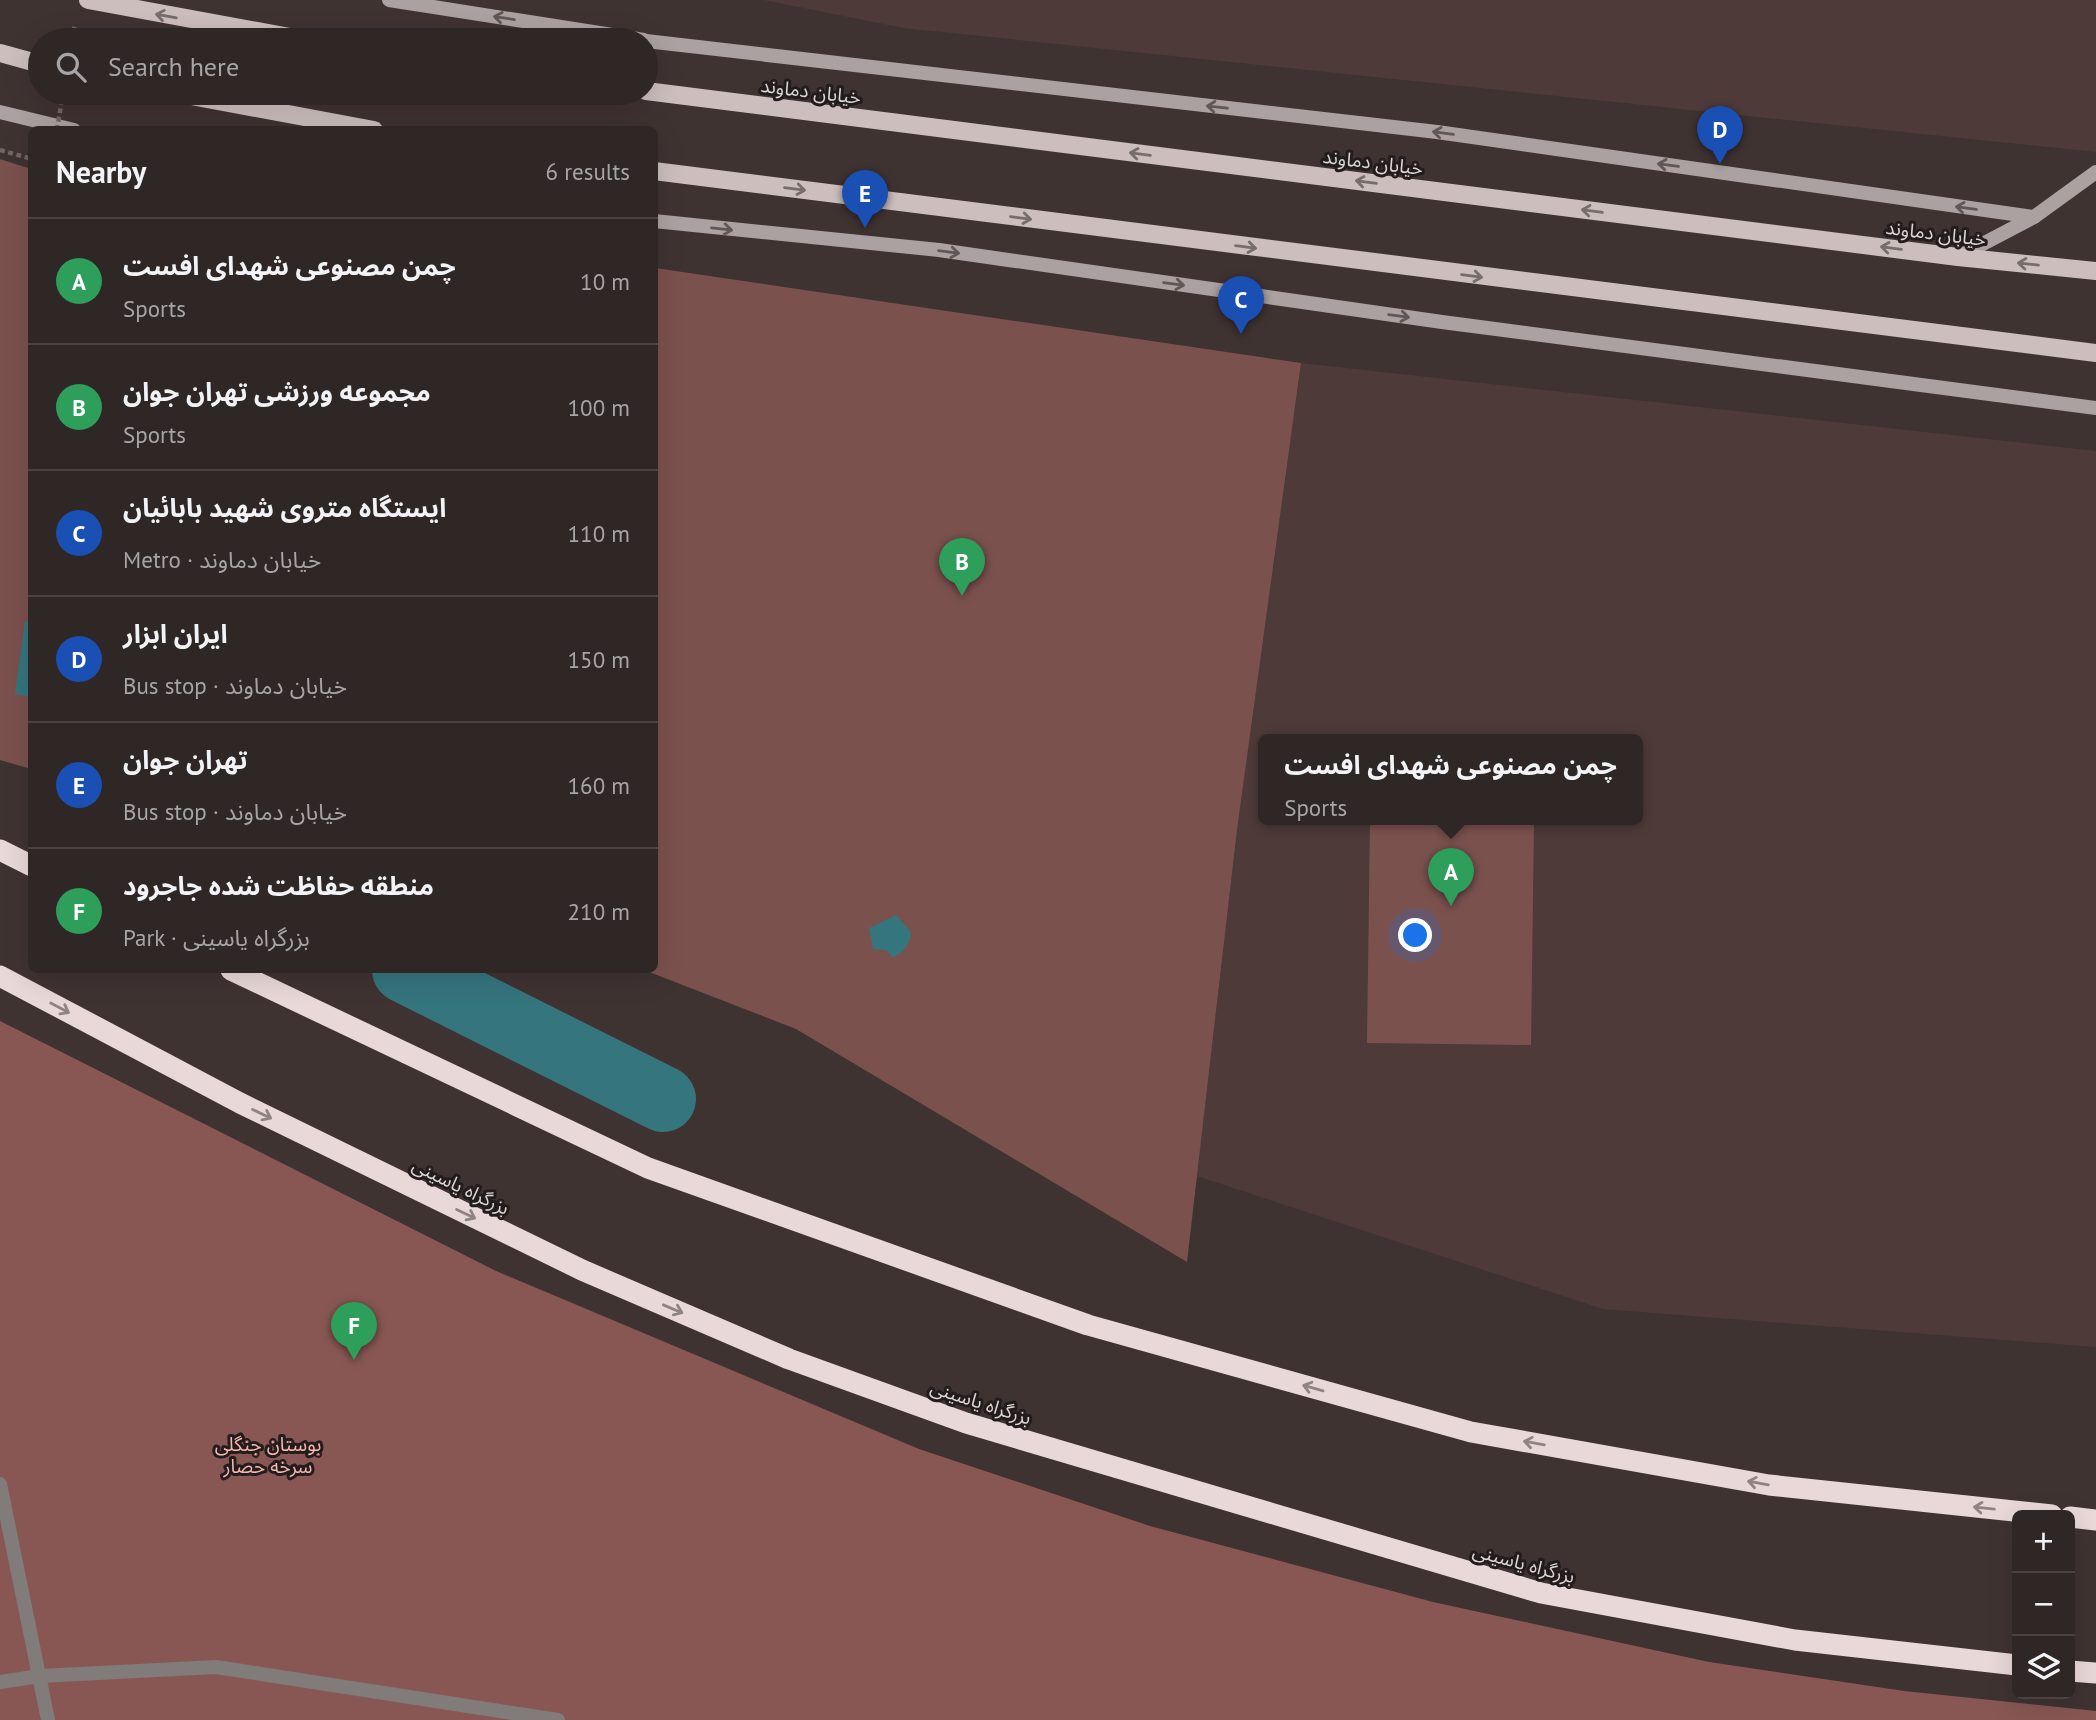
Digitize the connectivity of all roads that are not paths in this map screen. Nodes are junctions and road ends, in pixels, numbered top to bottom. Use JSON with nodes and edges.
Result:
{"nodes":[{"id":1,"x":88,"y":0,"type":"edge"},
{"id":2,"x":389,"y":0,"type":"edge"},
{"id":3,"x":241,"y":28,"type":"edge"},
{"id":4,"x":568,"y":28,"type":"edge"},
{"id":5,"x":658,"y":42,"type":"edge"},
{"id":6,"x":0,"y":53,"type":"edge"},
{"id":7,"x":28,"y":61,"type":"edge"},
{"id":8,"x":658,"y":94,"type":"edge"},
{"id":9,"x":240,"y":105,"type":"edge"},
{"id":10,"x":0,"y":112,"type":"edge"},
{"id":11,"x":58,"y":126,"type":"edge"},
{"id":12,"x":352,"y":126,"type":"edge"},
{"id":13,"x":658,"y":172,"type":"edge"},
{"id":14,"x":2096,"y":172,"type":"edge"},
{"id":15,"x":2034,"y":217,"type":"junction"},
{"id":16,"x":658,"y":221,"type":"edge"},
{"id":17,"x":1958,"y":257,"type":"junction"},
{"id":18,"x":2096,"y":271,"type":"edge"},
{"id":19,"x":2096,"y":354,"type":"edge"},
{"id":20,"x":2096,"y":408,"type":"edge"},
{"id":21,"x":0,"y":850,"type":"edge"},
{"id":22,"x":28,"y":864,"type":"edge"},
{"id":23,"x":237,"y":973,"type":"edge"},
{"id":24,"x":0,"y":976,"type":"edge"},
{"id":25,"x":0,"y":1484,"type":"edge"},
{"id":26,"x":2012,"y":1511,"type":"edge"},
{"id":27,"x":2075,"y":1518,"type":"edge"},
{"id":28,"x":2096,"y":1520,"type":"edge"},
{"id":29,"x":2012,"y":1664,"type":"edge"},
{"id":30,"x":2075,"y":1671,"type":"edge"},
{"id":31,"x":2096,"y":1673,"type":"edge"},
{"id":32,"x":40,"y":1676,"type":"junction"},
{"id":33,"x":0,"y":1682,"type":"edge"},
{"id":34,"x":48,"y":1720,"type":"edge"},
{"id":35,"x":558,"y":1720,"type":"edge"}],
"edges":[{"from":3,"to":1,"type":"main road","one_way":true},
{"from":4,"to":2,"type":"main road","one_way":true},
{"from":15,"to":5,"type":"main road","one_way":true},
{"from":6,"to":7,"type":"main road"},
{"from":17,"to":8,"type":"main road","name":"خیابان دماوند","one_way":true},
{"from":9,"to":12,"type":"main road"},
{"from":10,"to":11,"type":"main road"},
{"from":13,"to":19,"type":"main road","one_way":true},
{"from":14,"to":15,"type":"main road"},
{"from":15,"to":17,"type":"main road"},
{"from":16,"to":20,"type":"main road","one_way":true},
{"from":18,"to":17,"type":"main road","name":"خیابان دماوند","one_way":true},
{"from":21,"to":22,"type":"highway"},
{"from":26,"to":23,"type":"highway","one_way":true},
{"from":24,"to":29,"type":"highway","name":"بزرگراه یاسینی","one_way":true},
{"from":25,"to":32,"type":"lane"},
{"from":27,"to":28,"type":"highway"},
{"from":30,"to":31,"type":"highway"},
{"from":32,"to":33,"type":"lane"},
{"from":32,"to":34,"type":"lane"},
{"from":32,"to":35,"type":"lane"}]}
